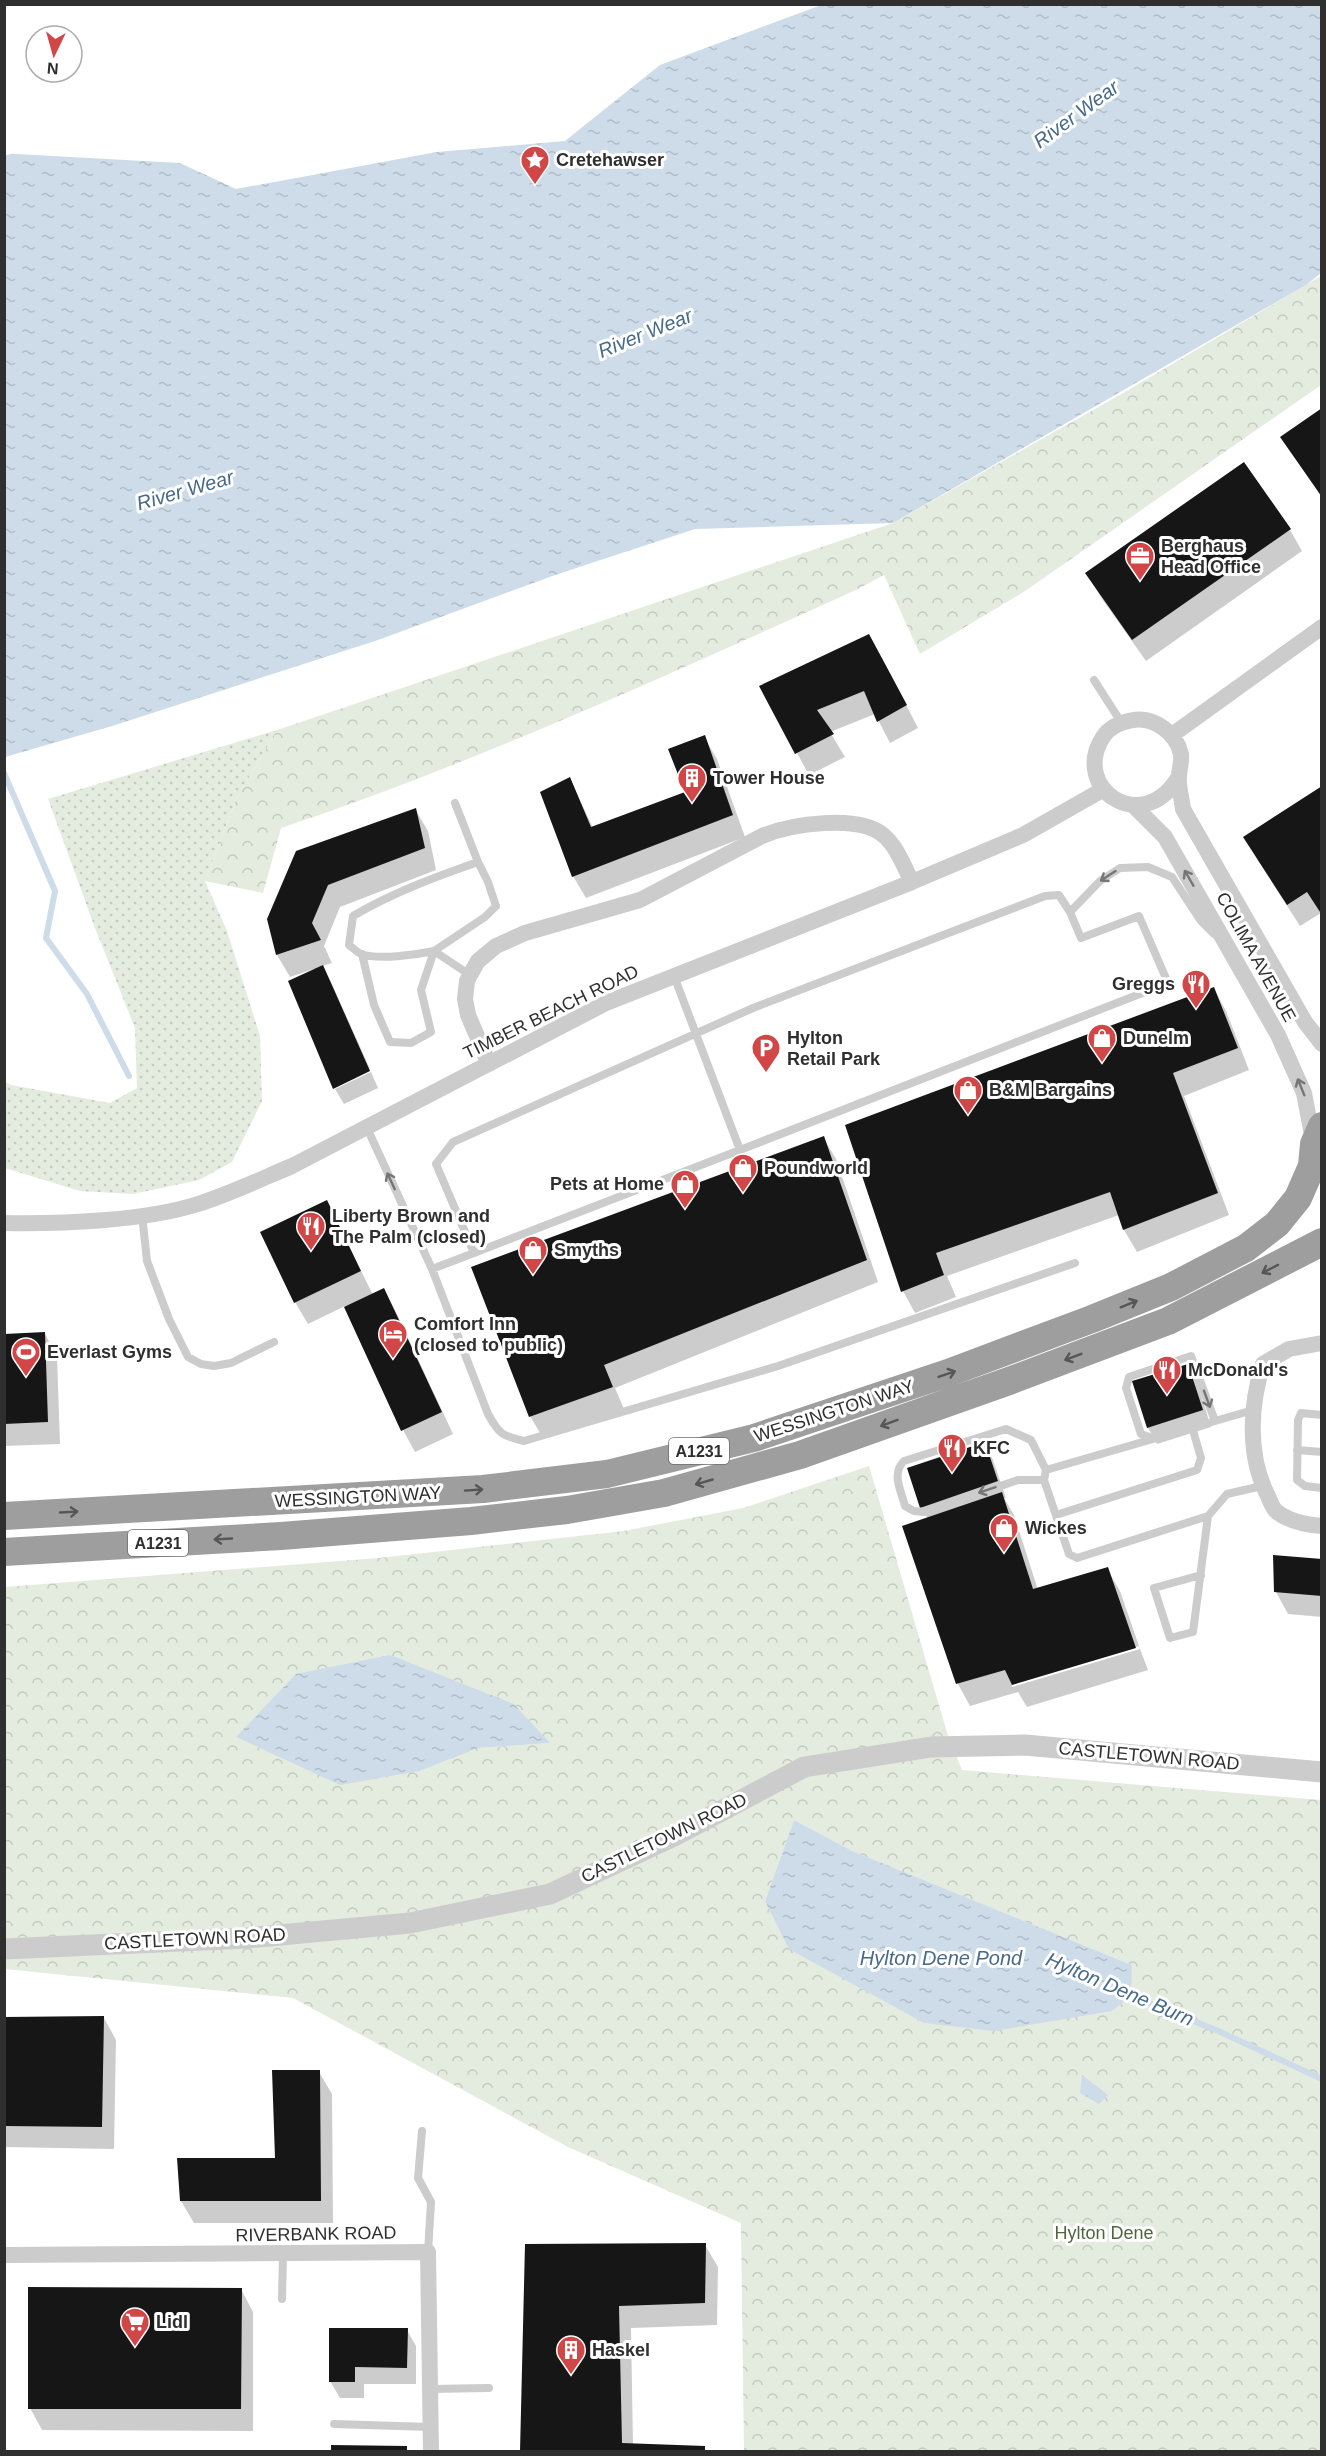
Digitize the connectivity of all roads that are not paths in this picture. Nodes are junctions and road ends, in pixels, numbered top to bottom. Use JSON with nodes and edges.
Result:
{"nodes":[{"id":1,"x":1322,"y":627,"type":"edge"},
{"id":2,"x":1094,"y":680,"type":"dead end"},
{"id":3,"x":1121,"y":722,"type":"junction"},
{"id":4,"x":1172,"y":735,"type":"junction"},
{"id":5,"x":1178,"y":778,"type":"junction"},
{"id":6,"x":1104,"y":789,"type":"junction"},
{"id":7,"x":455,"y":803,"type":"dead end"},
{"id":8,"x":1134,"y":806,"type":"junction"},
{"id":9,"x":478,"y":862,"type":"junction"},
{"id":10,"x":912,"y":882,"type":"junction"},
{"id":11,"x":1070,"y":912,"type":"junction"},
{"id":12,"x":434,"y":951,"type":"junction"},
{"id":13,"x":1231,"y":951,"type":"junction"},
{"id":14,"x":362,"y":954,"type":"junction"},
{"id":15,"x":470,"y":975,"type":"junction"},
{"id":16,"x":674,"y":976,"type":"junction"},
{"id":17,"x":697,"y":1033,"type":"junction"},
{"id":18,"x":1322,"y":1044,"type":"edge"},
{"id":19,"x":489,"y":1064,"type":"junction"},
{"id":20,"x":367,"y":1128,"type":"junction"},
{"id":21,"x":1316,"y":1145,"type":"edge"},
{"id":22,"x":740,"y":1150,"type":"junction"},
{"id":23,"x":1322,"y":1195,"type":"edge"},
{"id":24,"x":142,"y":1215,"type":"junction"},
{"id":25,"x":4,"y":1223,"type":"edge"},
{"id":26,"x":1322,"y":1242,"type":"edge"},
{"id":27,"x":474,"y":1253,"type":"junction"},
{"id":28,"x":1075,"y":1263,"type":"dead end"},
{"id":29,"x":432,"y":1269,"type":"junction"},
{"id":30,"x":274,"y":1342,"type":"dead end"},
{"id":31,"x":1322,"y":1343,"type":"edge"},
{"id":32,"x":1253,"y":1410,"type":"junction"},
{"id":33,"x":1322,"y":1415,"type":"edge"},
{"id":34,"x":1215,"y":1421,"type":"junction"},
{"id":35,"x":1192,"y":1427,"type":"junction"},
{"id":36,"x":1152,"y":1438,"type":"junction"},
{"id":37,"x":1298,"y":1450,"type":"junction"},
{"id":38,"x":1322,"y":1452,"type":"edge"},
{"id":39,"x":1046,"y":1470,"type":"junction"},
{"id":40,"x":1044,"y":1480,"type":"junction"},
{"id":41,"x":1262,"y":1486,"type":"junction"},
{"id":42,"x":1322,"y":1488,"type":"edge"},
{"id":43,"x":7,"y":1515,"type":"edge"},
{"id":44,"x":1056,"y":1515,"type":"junction"},
{"id":45,"x":1208,"y":1516,"type":"junction"},
{"id":46,"x":1322,"y":1526,"type":"edge"},
{"id":47,"x":4,"y":1552,"type":"edge"},
{"id":48,"x":1201,"y":1575,"type":"junction"},
{"id":49,"x":1322,"y":1772,"type":"edge"},
{"id":50,"x":4,"y":1949,"type":"edge"},
{"id":51,"x":422,"y":2132,"type":"dead end"},
{"id":52,"x":428,"y":2252,"type":"junction"},
{"id":53,"x":283,"y":2254,"type":"junction"},
{"id":54,"x":4,"y":2255,"type":"edge"},
{"id":55,"x":282,"y":2299,"type":"dead end"},
{"id":56,"x":430,"y":2388,"type":"junction"},
{"id":57,"x":489,"y":2388,"type":"dead end"},
{"id":58,"x":333,"y":2424,"type":"dead end"},
{"id":59,"x":430,"y":2427,"type":"junction"},
{"id":60,"x":431,"y":2451,"type":"edge"}],
"edges":[{"from":1,"to":4,"type":"street"},
{"from":2,"to":3,"type":"lane"},
{"from":3,"to":4,"type":"street"},
{"from":3,"to":6,"type":"street"},
{"from":4,"to":5,"type":"street"},
{"from":5,"to":8,"type":"street"},
{"from":5,"to":18,"type":"street","name":"COLIMA AVENUE"},
{"from":6,"to":8,"type":"street"},
{"from":6,"to":10,"type":"street","name":"TIMBER BEACH ROAD"},
{"from":7,"to":9,"type":"lane"},
{"from":13,"to":8,"type":"street","name":"COLIMA AVENUE","one_way":true},
{"from":9,"to":12,"type":"lane"},
{"from":9,"to":14,"type":"lane"},
{"from":10,"to":15,"type":"street"},
{"from":10,"to":16,"type":"street","name":"TIMBER BEACH ROAD"},
{"from":13,"to":11,"type":"lane","one_way":true},
{"from":11,"to":17,"type":"lane"},
{"from":11,"to":22,"type":"lane"},
{"from":12,"to":14,"type":"lane"},
{"from":12,"to":14,"type":"lane"},
{"from":12,"to":15,"type":"lane"},
{"from":21,"to":13,"type":"street","name":"COLIMA AVENUE","one_way":true},
{"from":15,"to":19,"type":"street"},
{"from":16,"to":17,"type":"lane"},
{"from":16,"to":19,"type":"street","name":"TIMBER BEACH ROAD"},
{"from":17,"to":22,"type":"lane"},
{"from":17,"to":27,"type":"lane"},
{"from":19,"to":20,"type":"street","name":"TIMBER BEACH ROAD"},
{"from":20,"to":24,"type":"street","name":"TIMBER BEACH ROAD"},
{"from":29,"to":20,"type":"lane","one_way":true},
{"from":21,"to":23,"type":"highway"},
{"from":43,"to":21,"type":"highway","name":"WESSINGTON WAY","number":"A1231","one_way":true},
{"from":22,"to":27,"type":"lane"},
{"from":24,"to":25,"type":"street","name":"TIMBER BEACH ROAD"},
{"from":24,"to":30,"type":"lane"},
{"from":26,"to":47,"type":"highway","name":"WESSINGTON WAY","number":"A1231","one_way":true},
{"from":27,"to":29,"type":"lane"},
{"from":28,"to":29,"type":"lane"},
{"from":31,"to":32,"type":"street"},
{"from":32,"to":34,"type":"lane"},
{"from":32,"to":41,"type":"street"},
{"from":33,"to":37,"type":"lane"},
{"from":34,"to":35,"type":"lane"},
{"from":36,"to":34,"type":"lane","one_way":true},
{"from":35,"to":36,"type":"lane"},
{"from":35,"to":44,"type":"lane"},
{"from":36,"to":39,"type":"lane"},
{"from":37,"to":38,"type":"lane"},
{"from":37,"to":42,"type":"lane"},
{"from":39,"to":40,"type":"lane"},
{"from":40,"to":39,"type":"lane","one_way":true},
{"from":40,"to":44,"type":"lane"},
{"from":41,"to":45,"type":"lane"},
{"from":41,"to":46,"type":"street"},
{"from":44,"to":45,"type":"lane"},
{"from":45,"to":48,"type":"lane"},
{"from":48,"to":48,"type":"lane"},
{"from":49,"to":50,"type":"street","name":"CASTLETOWN ROAD"},
{"from":51,"to":52,"type":"lane"},
{"from":52,"to":53,"type":"street","name":"RIVERBANK ROAD"},
{"from":52,"to":56,"type":"street"},
{"from":53,"to":54,"type":"street","name":"RIVERBANK ROAD"},
{"from":53,"to":55,"type":"lane"},
{"from":56,"to":57,"type":"lane"},
{"from":56,"to":59,"type":"street"},
{"from":58,"to":59,"type":"lane"},
{"from":59,"to":60,"type":"street"}]}
